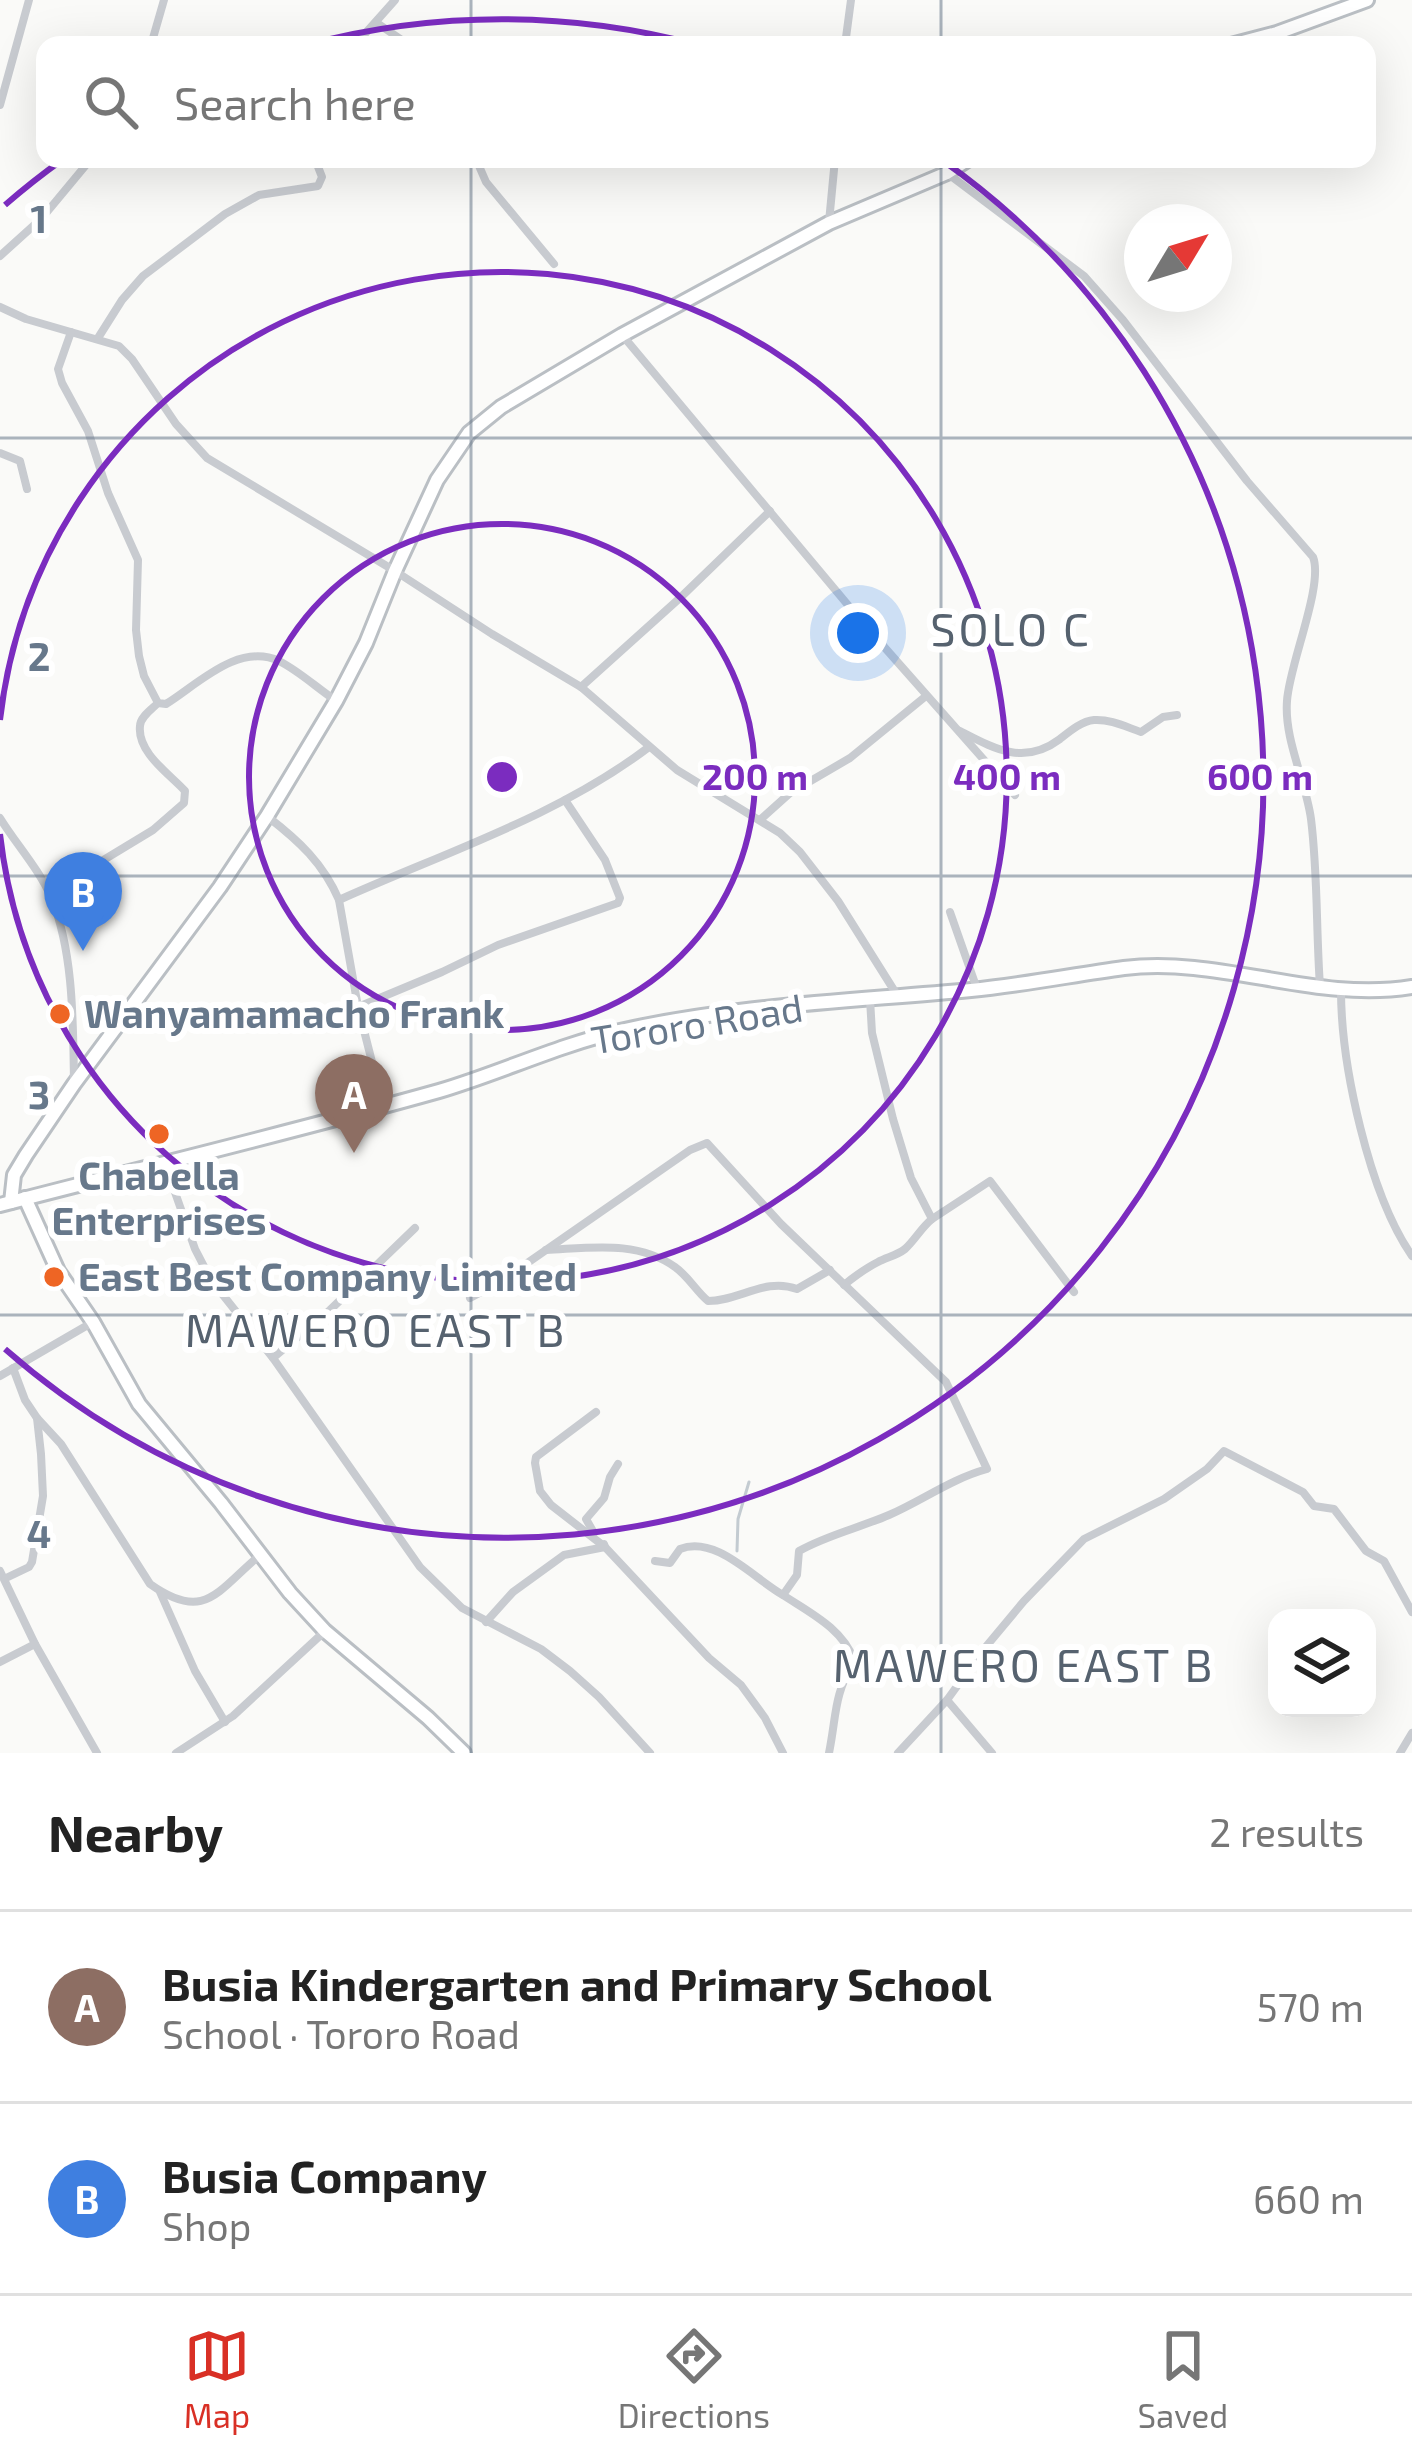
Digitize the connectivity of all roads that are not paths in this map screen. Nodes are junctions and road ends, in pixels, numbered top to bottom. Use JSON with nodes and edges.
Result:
{"nodes":[{"id":1,"x":29,"y":0,"type":"edge"},
{"id":2,"x":164,"y":0,"type":"edge"},
{"id":3,"x":395,"y":0,"type":"edge"},
{"id":4,"x":851,"y":0,"type":"edge"},
{"id":5,"x":1367,"y":0,"type":"edge"},
{"id":6,"x":377,"y":23,"type":"junction"},
{"id":7,"x":154,"y":36,"type":"edge"},
{"id":8,"x":365,"y":36,"type":"edge"},
{"id":9,"x":396,"y":36,"type":"edge"},
{"id":10,"x":846,"y":36,"type":"edge"},
{"id":11,"x":1266,"y":36,"type":"edge"},
{"id":12,"x":0,"y":105,"type":"edge"},
{"id":13,"x":84,"y":168,"type":"edge"},
{"id":14,"x":318,"y":168,"type":"edge"},
{"id":15,"x":480,"y":168,"type":"edge"},
{"id":16,"x":834,"y":168,"type":"edge"},
{"id":17,"x":955,"y":168,"type":"edge"},
{"id":18,"x":947,"y":173,"type":"junction"},
{"id":19,"x":829,"y":224,"type":"junction"},
{"id":20,"x":0,"y":256,"type":"edge"},
{"id":21,"x":554,"y":264,"type":"dead end"},
{"id":22,"x":0,"y":307,"type":"edge"},
{"id":23,"x":70,"y":332,"type":"junction"},
{"id":24,"x":622,"y":335,"type":"junction"},
{"id":25,"x":98,"y":338,"type":"junction"},
{"id":26,"x":0,"y":453,"type":"edge"},
{"id":27,"x":27,"y":489,"type":"dead end"},
{"id":28,"x":770,"y":511,"type":"junction"},
{"id":29,"x":394,"y":571,"type":"junction"},
{"id":30,"x":581,"y":687,"type":"junction"},
{"id":31,"x":926,"y":695,"type":"junction"},
{"id":32,"x":336,"y":701,"type":"junction"},
{"id":33,"x":158,"y":703,"type":"junction"},
{"id":34,"x":1177,"y":715,"type":"dead end"},
{"id":35,"x":953,"y":727,"type":"junction"},
{"id":36,"x":649,"y":747,"type":"junction"},
{"id":37,"x":1015,"y":795,"type":"dead end"},
{"id":38,"x":565,"y":800,"type":"junction"},
{"id":39,"x":267,"y":816,"type":"junction"},
{"id":40,"x":0,"y":818,"type":"edge"},
{"id":41,"x":760,"y":819,"type":"junction"},
{"id":42,"x":49,"y":893,"type":"junction"},
{"id":43,"x":339,"y":900,"type":"junction"},
{"id":44,"x":950,"y":912,"type":"dead end"},
{"id":45,"x":1412,"y":987,"type":"edge"},
{"id":46,"x":1320,"y":988,"type":"junction"},
{"id":47,"x":977,"y":989,"type":"junction"},
{"id":48,"x":1341,"y":990,"type":"junction"},
{"id":49,"x":898,"y":996,"type":"junction"},
{"id":50,"x":870,"y":999,"type":"junction"},
{"id":51,"x":358,"y":1007,"type":"junction"},
{"id":52,"x":74,"y":1084,"type":"junction"},
{"id":53,"x":383,"y":1105,"type":"junction"},
{"id":54,"x":165,"y":1164,"type":"junction"},
{"id":55,"x":25,"y":1198,"type":"junction"},
{"id":56,"x":5,"y":1203,"type":"edge"},
{"id":57,"x":932,"y":1219,"type":"junction"},
{"id":58,"x":415,"y":1228,"type":"dead end"},
{"id":59,"x":545,"y":1250,"type":"junction"},
{"id":60,"x":1412,"y":1256,"type":"edge"},
{"id":61,"x":830,"y":1270,"type":"junction"},
{"id":62,"x":844,"y":1285,"type":"junction"},
{"id":63,"x":1073,"y":1292,"type":"dead end"},
{"id":64,"x":470,"y":1298,"type":"dead end"},
{"id":65,"x":93,"y":1322,"type":"junction"},
{"id":66,"x":273,"y":1358,"type":"junction"},
{"id":67,"x":13,"y":1368,"type":"junction"},
{"id":68,"x":0,"y":1376,"type":"edge"},
{"id":69,"x":596,"y":1412,"type":"dead end"},
{"id":70,"x":37,"y":1418,"type":"junction"},
{"id":71,"x":618,"y":1464,"type":"dead end"},
{"id":72,"x":605,"y":1546,"type":"junction"},
{"id":73,"x":261,"y":1555,"type":"junction"},
{"id":74,"x":655,"y":1561,"type":"dead end"},
{"id":75,"x":3,"y":1575,"type":"edge"},
{"id":76,"x":160,"y":1591,"type":"junction"},
{"id":77,"x":783,"y":1595,"type":"junction"},
{"id":78,"x":1412,"y":1612,"type":"edge"},
{"id":79,"x":486,"y":1622,"type":"junction"},
{"id":80,"x":326,"y":1631,"type":"junction"},
{"id":81,"x":35,"y":1644,"type":"junction"},
{"id":82,"x":0,"y":1662,"type":"edge"},
{"id":83,"x":947,"y":1700,"type":"junction"},
{"id":84,"x":225,"y":1722,"type":"junction"},
{"id":85,"x":1412,"y":1733,"type":"edge"},
{"id":86,"x":97,"y":1753,"type":"edge"},
{"id":87,"x":176,"y":1753,"type":"edge"},
{"id":88,"x":464,"y":1753,"type":"edge"},
{"id":89,"x":650,"y":1753,"type":"edge"},
{"id":90,"x":783,"y":1753,"type":"edge"},
{"id":91,"x":829,"y":1753,"type":"edge"},
{"id":92,"x":898,"y":1753,"type":"edge"},
{"id":93,"x":992,"y":1753,"type":"edge"},
{"id":94,"x":1400,"y":1753,"type":"edge"}],
"edges":[{"from":1,"to":12,"type":"street"},
{"from":2,"to":7,"type":"street"},
{"from":3,"to":6,"type":"street"},
{"from":4,"to":10,"type":"street"},
{"from":5,"to":11,"type":"main road"},
{"from":6,"to":8,"type":"street"},
{"from":6,"to":9,"type":"street"},
{"from":13,"to":20,"type":"street"},
{"from":14,"to":25,"type":"street"},
{"from":15,"to":21,"type":"street"},
{"from":16,"to":19,"type":"street"},
{"from":17,"to":18,"type":"main road"},
{"from":18,"to":19,"type":"main road"},
{"from":18,"to":46,"type":"street"},
{"from":19,"to":24,"type":"main road"},
{"from":22,"to":23,"type":"street"},
{"from":23,"to":25,"type":"street"},
{"from":23,"to":33,"type":"street"},
{"from":24,"to":28,"type":"street"},
{"from":24,"to":29,"type":"main road"},
{"from":25,"to":29,"type":"street"},
{"from":26,"to":27,"type":"street"},
{"from":28,"to":30,"type":"street"},
{"from":28,"to":31,"type":"street"},
{"from":29,"to":30,"type":"street"},
{"from":29,"to":32,"type":"main road"},
{"from":30,"to":36,"type":"street"},
{"from":31,"to":35,"type":"street"},
{"from":31,"to":41,"type":"street"},
{"from":32,"to":33,"type":"street"},
{"from":32,"to":39,"type":"main road"},
{"from":33,"to":42,"type":"street"},
{"from":34,"to":35,"type":"street"},
{"from":35,"to":37,"type":"street"},
{"from":36,"to":38,"type":"street"},
{"from":36,"to":41,"type":"street"},
{"from":38,"to":43,"type":"street"},
{"from":38,"to":51,"type":"street"},
{"from":39,"to":43,"type":"street"},
{"from":39,"to":52,"type":"main road"},
{"from":40,"to":42,"type":"street"},
{"from":41,"to":49,"type":"street"},
{"from":42,"to":52,"type":"street"},
{"from":43,"to":51,"type":"street"},
{"from":44,"to":47,"type":"street"},
{"from":45,"to":48,"type":"main road","name":"Tororo Road"},
{"from":46,"to":47,"type":"main road","name":"Tororo Road"},
{"from":46,"to":48,"type":"main road","name":"Tororo Road"},
{"from":47,"to":49,"type":"main road","name":"Tororo Road"},
{"from":48,"to":60,"type":"street"},
{"from":49,"to":50,"type":"main road","name":"Tororo Road"},
{"from":50,"to":53,"type":"main road","name":"Tororo Road"},
{"from":50,"to":57,"type":"street"},
{"from":51,"to":53,"type":"street"},
{"from":52,"to":56,"type":"main road"},
{"from":53,"to":54,"type":"main road","name":"Tororo Road"},
{"from":54,"to":55,"type":"main road","name":"Tororo Road"},
{"from":54,"to":66,"type":"street"},
{"from":55,"to":56,"type":"main road","name":"Tororo Road"},
{"from":55,"to":65,"type":"main road"},
{"from":57,"to":62,"type":"street"},
{"from":57,"to":63,"type":"street"},
{"from":58,"to":66,"type":"street"},
{"from":59,"to":61,"type":"street"},
{"from":59,"to":61,"type":"street"},
{"from":59,"to":64,"type":"street"},
{"from":61,"to":62,"type":"street"},
{"from":62,"to":77,"type":"street"},
{"from":65,"to":67,"type":"street"},
{"from":65,"to":73,"type":"main road"},
{"from":66,"to":79,"type":"street"},
{"from":67,"to":68,"type":"street"},
{"from":67,"to":70,"type":"street"},
{"from":69,"to":72,"type":"street"},
{"from":70,"to":75,"type":"street"},
{"from":70,"to":76,"type":"street"},
{"from":71,"to":72,"type":"street"},
{"from":72,"to":79,"type":"street"},
{"from":72,"to":90,"type":"street"},
{"from":73,"to":76,"type":"street"},
{"from":73,"to":80,"type":"main road"},
{"from":74,"to":77,"type":"street"},
{"from":75,"to":81,"type":"street"},
{"from":76,"to":84,"type":"street"},
{"from":77,"to":91,"type":"street"},
{"from":78,"to":83,"type":"street"},
{"from":79,"to":89,"type":"street"},
{"from":80,"to":84,"type":"street"},
{"from":80,"to":88,"type":"main road"},
{"from":81,"to":82,"type":"street"},
{"from":81,"to":86,"type":"street"},
{"from":83,"to":92,"type":"street"},
{"from":83,"to":93,"type":"street"},
{"from":84,"to":87,"type":"street"},
{"from":85,"to":94,"type":"street"}]}
